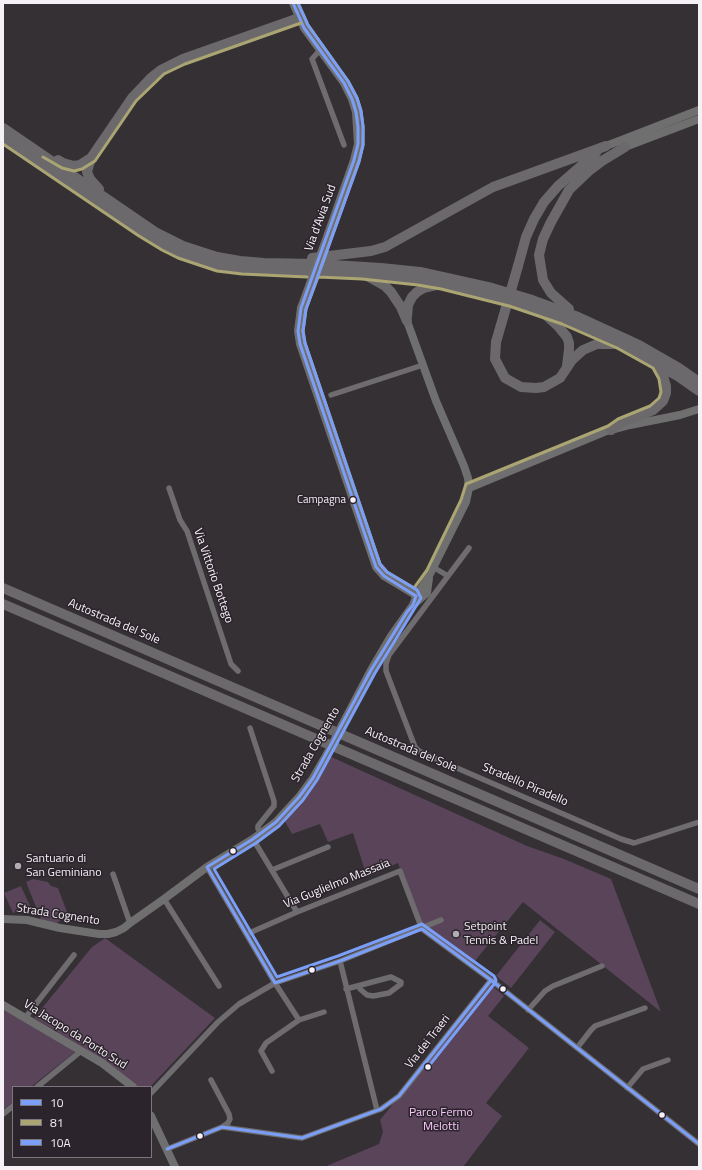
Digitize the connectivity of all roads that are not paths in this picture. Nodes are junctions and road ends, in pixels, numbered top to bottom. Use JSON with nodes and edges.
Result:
{"nodes":[{"id":1,"x":293,"y":3,"type":"edge"},
{"id":2,"x":299,"y":18,"type":"junction"},
{"id":3,"x":320,"y":50,"type":"junction"},
{"id":4,"x":699,"y":110,"type":"edge"},
{"id":5,"x":699,"y":119,"type":"edge"},
{"id":6,"x":5,"y":132,"type":"edge"},
{"id":7,"x":344,"y":145,"type":"dead end"},
{"id":8,"x":606,"y":146,"type":"junction"},
{"id":9,"x":625,"y":147,"type":"junction"},
{"id":10,"x":91,"y":158,"type":"junction"},
{"id":11,"x":581,"y":165,"type":"junction"},
{"id":12,"x":128,"y":214,"type":"junction"},
{"id":13,"x":264,"y":263,"type":"junction"},
{"id":14,"x":304,"y":268,"type":"junction"},
{"id":15,"x":362,"y":274,"type":"junction"},
{"id":16,"x":442,"y":284,"type":"junction"},
{"id":17,"x":542,"y":311,"type":"junction"},
{"id":18,"x":578,"y":317,"type":"junction"},
{"id":19,"x":407,"y":321,"type":"junction"},
{"id":20,"x":619,"y":344,"type":"junction"},
{"id":21,"x":656,"y":364,"type":"junction"},
{"id":22,"x":423,"y":365,"type":"junction"},
{"id":23,"x":566,"y":368,"type":"junction"},
{"id":24,"x":699,"y":382,"type":"edge"},
{"id":25,"x":699,"y":392,"type":"edge"},
{"id":26,"x":331,"y":395,"type":"dead end"},
{"id":27,"x":699,"y":409,"type":"edge"},
{"id":28,"x":611,"y":430,"type":"junction"},
{"id":29,"x":169,"y":488,"type":"dead end"},
{"id":30,"x":469,"y":488,"type":"junction"},
{"id":31,"x":469,"y":548,"type":"dead end"},
{"id":32,"x":432,"y":569,"type":"junction"},
{"id":33,"x":448,"y":576,"type":"junction"},
{"id":34,"x":3,"y":588,"type":"edge"},
{"id":35,"x":415,"y":595,"type":"junction"},
{"id":36,"x":3,"y":604,"type":"edge"},
{"id":37,"x":413,"y":605,"type":"junction"},
{"id":38,"x":238,"y":671,"type":"dead end"},
{"id":39,"x":250,"y":728,"type":"dead end"},
{"id":40,"x":699,"y":822,"type":"edge"},
{"id":41,"x":261,"y":832,"type":"junction"},
{"id":42,"x":254,"y":841,"type":"junction"},
{"id":43,"x":328,"y":847,"type":"dead end"},
{"id":44,"x":206,"y":867,"type":"junction"},
{"id":45,"x":272,"y":870,"type":"junction"},
{"id":46,"x":114,"y":874,"type":"dead end"},
{"id":47,"x":699,"y":889,"type":"edge"},
{"id":48,"x":164,"y":900,"type":"junction"},
{"id":49,"x":699,"y":904,"type":"edge"},
{"id":50,"x":297,"y":912,"type":"junction"},
{"id":51,"x":3,"y":920,"type":"edge"},
{"id":52,"x":441,"y":920,"type":"dead end"},
{"id":53,"x":130,"y":923,"type":"junction"},
{"id":54,"x":422,"y":929,"type":"junction"},
{"id":55,"x":247,"y":934,"type":"junction"},
{"id":56,"x":74,"y":955,"type":"dead end"},
{"id":57,"x":340,"y":961,"type":"junction"},
{"id":58,"x":602,"y":966,"type":"dead end"},
{"id":59,"x":491,"y":980,"type":"junction"},
{"id":60,"x":275,"y":983,"type":"junction"},
{"id":61,"x":219,"y":986,"type":"dead end"},
{"id":62,"x":359,"y":986,"type":"junction"},
{"id":63,"x":346,"y":989,"type":"junction"},
{"id":64,"x":3,"y":1005,"type":"edge"},
{"id":65,"x":645,"y":1008,"type":"dead end"},
{"id":66,"x":528,"y":1010,"type":"junction"},
{"id":67,"x":324,"y":1012,"type":"dead end"},
{"id":68,"x":25,"y":1018,"type":"junction"},
{"id":69,"x":300,"y":1020,"type":"junction"},
{"id":70,"x":577,"y":1048,"type":"junction"},
{"id":71,"x":81,"y":1051,"type":"junction"},
{"id":72,"x":668,"y":1060,"type":"dead end"},
{"id":73,"x":272,"y":1072,"type":"dead end"},
{"id":74,"x":210,"y":1080,"type":"dead end"},
{"id":75,"x":38,"y":1086,"type":"edge"},
{"id":76,"x":132,"y":1086,"type":"edge"},
{"id":77,"x":628,"y":1088,"type":"junction"},
{"id":78,"x":152,"y":1092,"type":"edge"},
{"id":79,"x":12,"y":1107,"type":"edge"},
{"id":80,"x":377,"y":1110,"type":"junction"},
{"id":81,"x":3,"y":1114,"type":"edge"},
{"id":82,"x":152,"y":1118,"type":"edge"},
{"id":83,"x":222,"y":1127,"type":"junction"},
{"id":84,"x":699,"y":1144,"type":"edge"},
{"id":85,"x":166,"y":1149,"type":"junction"},
{"id":86,"x":175,"y":1167,"type":"edge"}],
"edges":[{"from":1,"to":2,"type":"street","name":"Via d'Avia Sud"},
{"from":2,"to":3,"type":"street","name":"Via d'Avia Sud"},
{"from":2,"to":10,"type":"highway"},
{"from":3,"to":7,"type":"street"},
{"from":3,"to":35,"type":"street","name":"Via d'Avia Sud","bridge":true},
{"from":4,"to":8,"type":"street"},
{"from":5,"to":9,"type":"street"},
{"from":6,"to":10,"type":"highway"},
{"from":6,"to":12,"type":"highway"},
{"from":6,"to":14,"type":"highway"},
{"from":8,"to":11,"type":"highway"},
{"from":8,"to":13,"type":"highway"},
{"from":9,"to":11,"type":"highway"},
{"from":9,"to":18,"type":"highway"},
{"from":10,"to":12,"type":"highway"},
{"from":11,"to":23,"type":"highway","bridge":true},
{"from":12,"to":13,"type":"highway"},
{"from":13,"to":14,"type":"highway"},
{"from":14,"to":15,"type":"highway"},
{"from":14,"to":18,"type":"highway"},
{"from":15,"to":16,"type":"highway"},
{"from":15,"to":19,"type":"highway"},
{"from":16,"to":17,"type":"highway"},
{"from":16,"to":19,"type":"highway"},
{"from":17,"to":20,"type":"highway"},
{"from":17,"to":23,"type":"highway"},
{"from":18,"to":24,"type":"highway"},
{"from":19,"to":22,"type":"street"},
{"from":20,"to":21,"type":"highway"},
{"from":20,"to":23,"type":"highway"},
{"from":21,"to":25,"type":"highway"},
{"from":21,"to":28,"type":"highway"},
{"from":22,"to":26,"type":"street"},
{"from":22,"to":30,"type":"street"},
{"from":27,"to":28,"type":"street"},
{"from":28,"to":30,"type":"street"},
{"from":29,"to":38,"type":"street","name":"Via Vittorio Bottego"},
{"from":30,"to":32,"type":"street","name":"Strada Cognento"},
{"from":31,"to":33,"type":"street"},
{"from":32,"to":33,"type":"street"},
{"from":32,"to":35,"type":"street","name":"Strada Cognento"},
{"from":32,"to":37,"type":"street","name":"Strada Cognento"},
{"from":33,"to":40,"type":"street","name":"Stradello Piradello"},
{"from":34,"to":47,"type":"highway","name":"Autostrada del Sole"},
{"from":35,"to":37,"type":"street","name":"Strada Cognento"},
{"from":36,"to":49,"type":"highway"},
{"from":37,"to":41,"type":"street","name":"Strada Cognento","bridge":true},
{"from":39,"to":41,"type":"street"},
{"from":41,"to":42,"type":"street","name":"Strada Cognento"},
{"from":42,"to":44,"type":"street","name":"Strada Cognento"},
{"from":42,"to":45,"type":"street"},
{"from":43,"to":45,"type":"street"},
{"from":44,"to":48,"type":"street","name":"Strada Cognento"},
{"from":44,"to":55,"type":"street"},
{"from":45,"to":50,"type":"street"},
{"from":46,"to":53,"type":"street"},
{"from":48,"to":53,"type":"street","name":"Strada Cognento"},
{"from":48,"to":61,"type":"street"},
{"from":50,"to":54,"type":"street","name":"Via Guglielmo Massaia"},
{"from":50,"to":55,"type":"street","name":"Via Guglielmo Massaia"},
{"from":51,"to":53,"type":"street","name":"Strada Cognento"},
{"from":52,"to":54,"type":"street"},
{"from":54,"to":57,"type":"street"},
{"from":54,"to":59,"type":"street"},
{"from":55,"to":60,"type":"street"},
{"from":56,"to":68,"type":"street"},
{"from":57,"to":60,"type":"street"},
{"from":57,"to":63,"type":"street"},
{"from":58,"to":66,"type":"street"},
{"from":59,"to":66,"type":"street"},
{"from":59,"to":80,"type":"street","name":"Via dei Traeri"},
{"from":60,"to":69,"type":"street"},
{"from":60,"to":78,"type":"street"},
{"from":62,"to":62,"type":"street"},
{"from":62,"to":63,"type":"street"},
{"from":63,"to":80,"type":"street"},
{"from":64,"to":68,"type":"street","name":"Via Jacopo da Porto Sud"},
{"from":65,"to":70,"type":"street"},
{"from":66,"to":70,"type":"street"},
{"from":67,"to":69,"type":"street"},
{"from":68,"to":71,"type":"street","name":"Via Jacopo da Porto Sud"},
{"from":69,"to":73,"type":"street"},
{"from":70,"to":77,"type":"street"},
{"from":71,"to":75,"type":"street"},
{"from":71,"to":76,"type":"street","name":"Via Jacopo da Porto Sud"},
{"from":72,"to":77,"type":"street"},
{"from":74,"to":83,"type":"street"},
{"from":77,"to":84,"type":"street"},
{"from":79,"to":81,"type":"street"},
{"from":80,"to":83,"type":"street","name":"Via dei Traeri"},
{"from":82,"to":85,"type":"street"},
{"from":83,"to":85,"type":"street","name":"Via dei Traeri"},
{"from":85,"to":86,"type":"street"}]}
